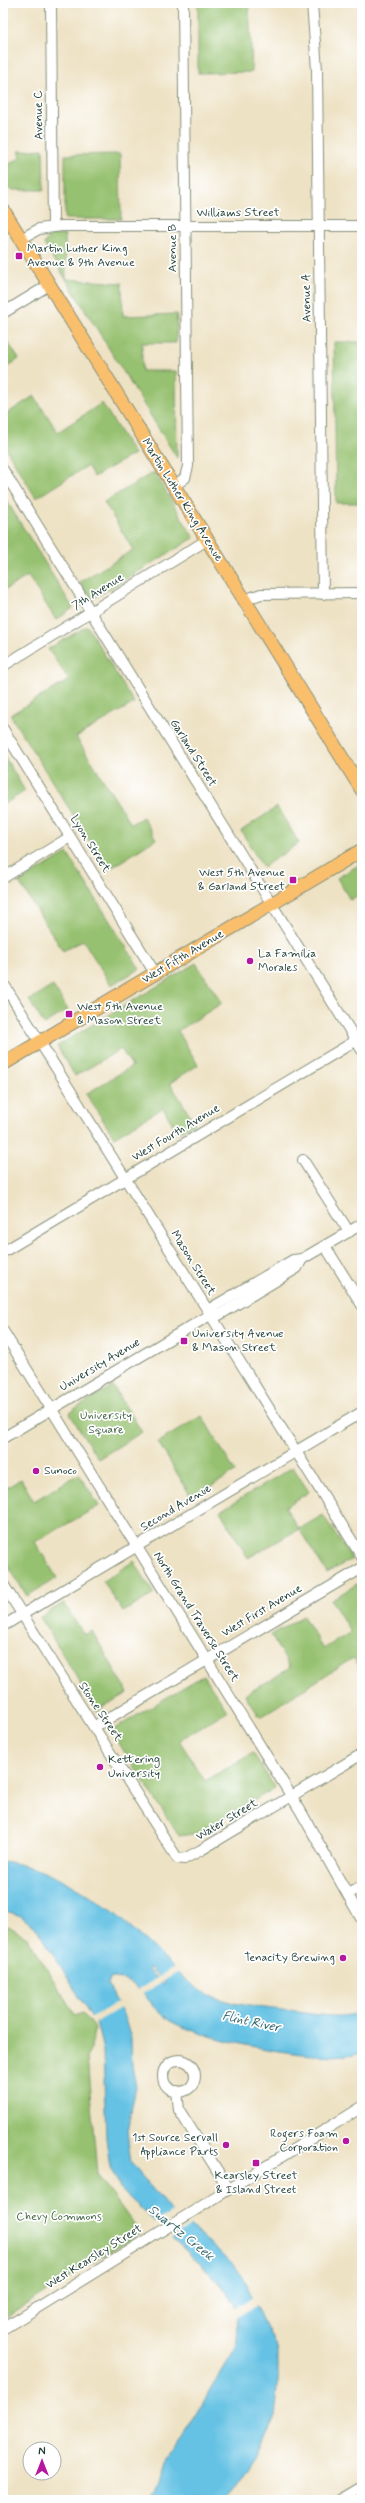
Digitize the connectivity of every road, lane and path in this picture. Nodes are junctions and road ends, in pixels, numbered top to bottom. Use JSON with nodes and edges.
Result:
{"nodes":[{"id":1,"x":51,"y":3,"type":"edge"},
{"id":2,"x":183,"y":3,"type":"edge"},
{"id":3,"x":312,"y":3,"type":"edge"},
{"id":4,"x":3,"y":210,"type":"edge"},
{"id":5,"x":186,"y":226,"type":"junction"},
{"id":6,"x":320,"y":226,"type":"junction"},
{"id":7,"x":362,"y":226,"type":"edge"},
{"id":8,"x":53,"y":227,"type":"junction"},
{"id":9,"x":21,"y":239,"type":"junction"},
{"id":10,"x":50,"y":285,"type":"junction"},
{"id":11,"x":3,"y":313,"type":"edge"},
{"id":12,"x":3,"y":470,"type":"edge"},
{"id":13,"x":174,"y":486,"type":"junction"},
{"id":14,"x":207,"y":540,"type":"junction"},
{"id":15,"x":323,"y":594,"type":"junction"},
{"id":16,"x":362,"y":594,"type":"edge"},
{"id":17,"x":244,"y":600,"type":"junction"},
{"id":18,"x":90,"y":612,"type":"junction"},
{"id":19,"x":3,"y":666,"type":"edge"},
{"id":20,"x":3,"y":729,"type":"edge"},
{"id":21,"x":362,"y":790,"type":"edge"},
{"id":22,"x":70,"y":837,"type":"junction"},
{"id":23,"x":362,"y":850,"type":"edge"},
{"id":24,"x":3,"y":878,"type":"edge"},
{"id":25,"x":271,"y":904,"type":"junction"},
{"id":26,"x":155,"y":973,"type":"junction"},
{"id":27,"x":3,"y":983,"type":"edge"},
{"id":28,"x":359,"y":1039,"type":"edge"},
{"id":29,"x":40,"y":1042,"type":"junction"},
{"id":30,"x":362,"y":1050,"type":"edge"},
{"id":31,"x":3,"y":1064,"type":"edge"},
{"id":32,"x":303,"y":1160,"type":"dead end"},
{"id":33,"x":125,"y":1179,"type":"junction"},
{"id":34,"x":362,"y":1224,"type":"edge"},
{"id":35,"x":349,"y":1232,"type":"junction"},
{"id":36,"x":325,"y":1246,"type":"junction"},
{"id":37,"x":3,"y":1252,"type":"edge"},
{"id":38,"x":362,"y":1305,"type":"edge"},
{"id":39,"x":210,"y":1315,"type":"junction"},
{"id":40,"x":3,"y":1332,"type":"edge"},
{"id":41,"x":51,"y":1409,"type":"junction"},
{"id":42,"x":362,"y":1412,"type":"edge"},
{"id":43,"x":3,"y":1438,"type":"edge"},
{"id":44,"x":296,"y":1452,"type":"junction"},
{"id":45,"x":136,"y":1546,"type":"junction"},
{"id":46,"x":362,"y":1556,"type":"edge"},
{"id":47,"x":362,"y":1568,"type":"edge"},
{"id":48,"x":3,"y":1584,"type":"edge"},
{"id":49,"x":22,"y":1614,"type":"junction"},
{"id":50,"x":3,"y":1626,"type":"edge"},
{"id":51,"x":207,"y":1660,"type":"junction"},
{"id":52,"x":94,"y":1727,"type":"junction"},
{"id":53,"x":362,"y":1754,"type":"edge"},
{"id":54,"x":292,"y":1796,"type":"junction"},
{"id":55,"x":174,"y":1855,"type":"joint"},
{"id":56,"x":362,"y":1886,"type":"edge"},
{"id":57,"x":348,"y":1894,"type":"junction"},
{"id":58,"x":362,"y":1920,"type":"edge"},
{"id":59,"x":177,"y":2091,"type":"dead end"},
{"id":60,"x":362,"y":2107,"type":"edge"},
{"id":61,"x":229,"y":2189,"type":"junction"},
{"id":62,"x":3,"y":2329,"type":"edge"},
{"id":63,"x":362,"y":2487,"type":"edge"},
{"id":64,"x":340,"y":2500,"type":"edge"}],
"edges":[{"from":1,"to":8,"type":"street","name":"Avenue C"},
{"from":2,"to":5,"type":"street","name":"Avenue B"},
{"from":3,"to":6,"type":"street","name":"Avenue A"},
{"from":4,"to":9,"type":"main road","name":"Martin Luther King Avenue"},
{"from":5,"to":6,"type":"street","name":"Williams Street"},
{"from":5,"to":8,"type":"street","name":"Williams Street"},
{"from":5,"to":13,"type":"street","name":"Avenue B"},
{"from":6,"to":7,"type":"street","name":"Williams Street"},
{"from":6,"to":15,"type":"street","name":"Avenue A"},
{"from":8,"to":9,"type":"street","name":"Williams Street"},
{"from":9,"to":10,"type":"main road","name":"Martin Luther King Avenue"},
{"from":10,"to":11,"type":"street"},
{"from":10,"to":13,"type":"main road","name":"Martin Luther King Avenue"},
{"from":12,"to":18,"type":"street","name":"Garland Street"},
{"from":13,"to":14,"type":"main road","name":"Martin Luther King Avenue"},
{"from":14,"to":17,"type":"main road","name":"Martin Luther King Avenue"},
{"from":14,"to":18,"type":"street","name":"7th Avenue"},
{"from":15,"to":16,"type":"street"},
{"from":15,"to":17,"type":"street"},
{"from":17,"to":21,"type":"main road","name":"Martin Luther King Avenue"},
{"from":18,"to":19,"type":"street","name":"7th Avenue"},
{"from":18,"to":25,"type":"street","name":"Garland Street"},
{"from":20,"to":22,"type":"street","name":"Lyon Street"},
{"from":22,"to":24,"type":"street"},
{"from":22,"to":26,"type":"street","name":"Lyon Street"},
{"from":23,"to":25,"type":"main road","name":"West Fifth Avenue"},
{"from":25,"to":26,"type":"main road","name":"West Fifth Avenue"},
{"from":25,"to":28,"type":"street","name":"Garland Street"},
{"from":26,"to":29,"type":"main road","name":"West Fifth Avenue"},
{"from":27,"to":29,"type":"street","name":"Mason Street"},
{"from":28,"to":30,"type":"street","name":"Garland Street"},
{"from":28,"to":33,"type":"street","name":"West Fourth Avenue"},
{"from":29,"to":31,"type":"main road","name":"West Fifth Avenue"},
{"from":29,"to":33,"type":"street","name":"Mason Street"},
{"from":32,"to":35,"type":"street"},
{"from":33,"to":37,"type":"street","name":"West Fourth Avenue"},
{"from":33,"to":39,"type":"street","name":"Mason Street"},
{"from":34,"to":35,"type":"street","name":"University Avenue"},
{"from":35,"to":36,"type":"street","name":"University Avenue"},
{"from":36,"to":38,"type":"street"},
{"from":36,"to":39,"type":"street","name":"University Avenue"},
{"from":39,"to":41,"type":"street","name":"University Avenue"},
{"from":39,"to":44,"type":"street","name":"Mason Street"},
{"from":40,"to":41,"type":"street","name":"North Grand Traverse Street"},
{"from":41,"to":43,"type":"street","name":"University Avenue"},
{"from":41,"to":45,"type":"street","name":"North Grand Traverse Street"},
{"from":42,"to":44,"type":"street","name":"Second Avenue"},
{"from":44,"to":45,"type":"street","name":"Second Avenue"},
{"from":44,"to":46,"type":"street","name":"Mason Street"},
{"from":45,"to":49,"type":"street","name":"Second Avenue"},
{"from":45,"to":51,"type":"street","name":"North Grand Traverse Street"},
{"from":47,"to":51,"type":"street","name":"West First Avenue"},
{"from":48,"to":49,"type":"street","name":"Stone Street"},
{"from":49,"to":50,"type":"street","name":"Second Avenue"},
{"from":49,"to":52,"type":"street","name":"Stone Street"},
{"from":51,"to":52,"type":"street","name":"West First Avenue"},
{"from":51,"to":54,"type":"street","name":"North Grand Traverse Street"},
{"from":52,"to":55,"type":"street","name":"Stone Street"},
{"from":53,"to":54,"type":"street","name":"Water Street"},
{"from":54,"to":55,"type":"street","name":"Water Street"},
{"from":54,"to":57,"type":"street","name":"North Grand Traverse Street"},
{"from":56,"to":57,"type":"street"},
{"from":57,"to":58,"type":"street","name":"North Grand Traverse Street"},
{"from":59,"to":61,"type":"street"},
{"from":60,"to":61,"type":"street","name":"West Kearsley Street"},
{"from":61,"to":62,"type":"street","name":"West Kearsley Street"},
{"from":63,"to":64,"type":"street"}]}
